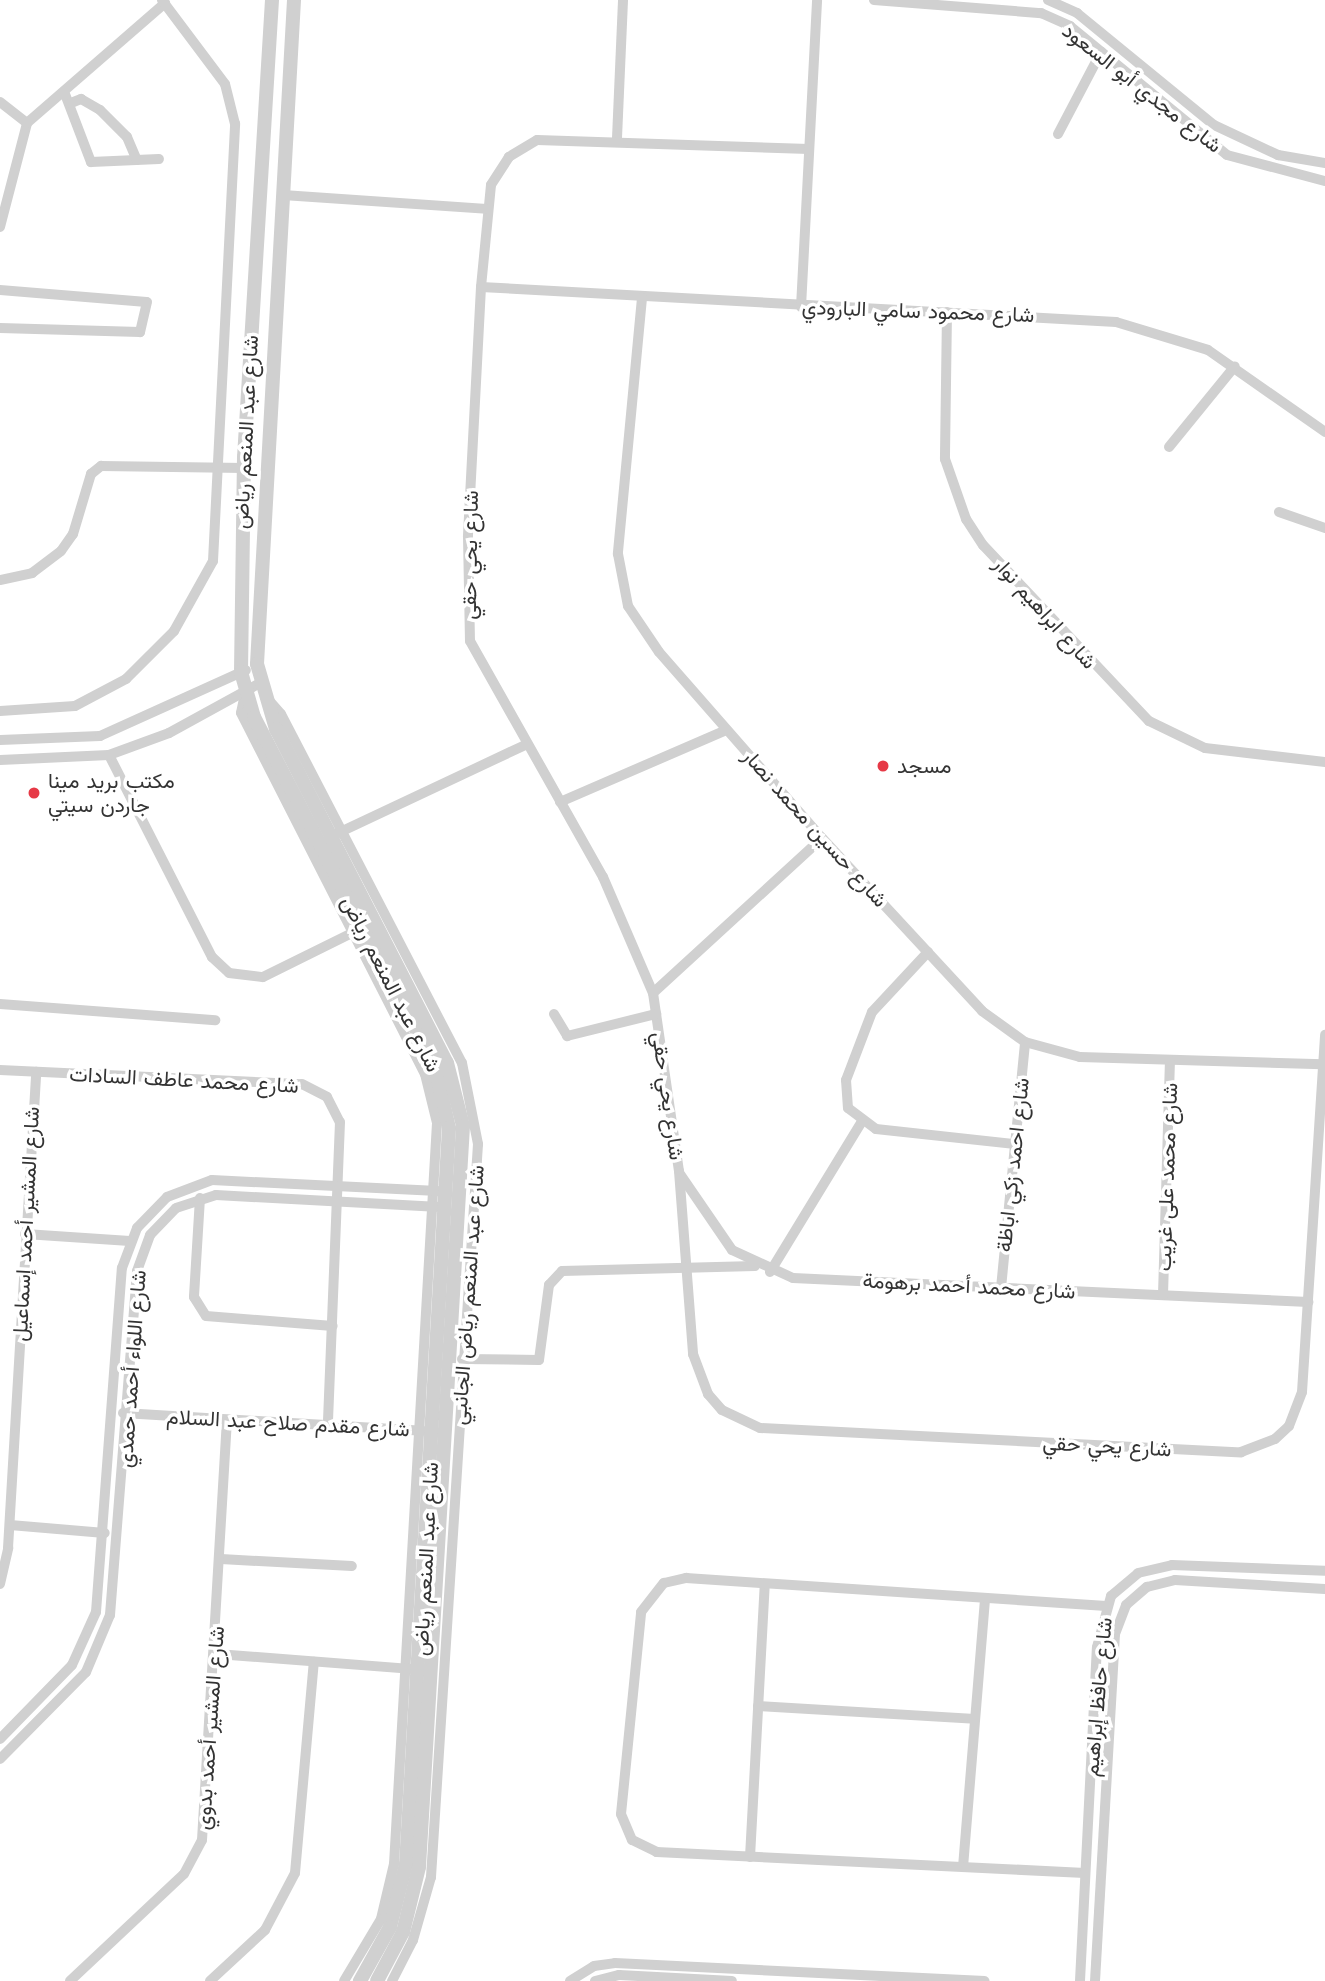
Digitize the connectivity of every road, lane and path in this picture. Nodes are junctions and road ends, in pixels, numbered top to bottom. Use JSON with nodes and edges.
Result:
{"nodes":[{"id":1,"x":293,"y":0,"type":"edge"},
{"id":2,"x":623,"y":0,"type":"edge"},
{"id":3,"x":817,"y":0,"type":"edge"},
{"id":4,"x":874,"y":0,"type":"edge"},
{"id":5,"x":1048,"y":0,"type":"edge"},
{"id":6,"x":274,"y":1,"type":"edge"},
{"id":7,"x":163,"y":2,"type":"edge"},
{"id":8,"x":1101,"y":52,"type":"junction"},
{"id":9,"x":68,"y":98,"type":"junction"},
{"id":10,"x":0,"y":102,"type":"edge"},
{"id":11,"x":27,"y":123,"type":"junction"},
{"id":12,"x":1058,"y":134,"type":"dead end"},
{"id":13,"x":617,"y":138,"type":"junction"},
{"id":14,"x":809,"y":149,"type":"junction"},
{"id":15,"x":159,"y":159,"type":"dead end"},
{"id":16,"x":137,"y":160,"type":"junction"},
{"id":17,"x":1325,"y":163,"type":"edge"},
{"id":18,"x":1325,"y":181,"type":"edge"},
{"id":19,"x":283,"y":195,"type":"junction"},
{"id":20,"x":487,"y":209,"type":"junction"},
{"id":21,"x":0,"y":227,"type":"edge"},
{"id":22,"x":259,"y":251,"type":"junction"},
{"id":23,"x":281,"y":254,"type":"junction"},
{"id":24,"x":481,"y":287,"type":"junction"},
{"id":25,"x":0,"y":290,"type":"edge"},
{"id":26,"x":254,"y":295,"type":"junction"},
{"id":27,"x":642,"y":298,"type":"junction"},
{"id":28,"x":278,"y":301,"type":"junction"},
{"id":29,"x":801,"y":307,"type":"junction"},
{"id":30,"x":947,"y":312,"type":"junction"},
{"id":31,"x":0,"y":328,"type":"edge"},
{"id":32,"x":1235,"y":366,"type":"junction"},
{"id":33,"x":1325,"y":432,"type":"edge"},
{"id":34,"x":1169,"y":447,"type":"dead end"},
{"id":35,"x":221,"y":467,"type":"junction"},
{"id":36,"x":243,"y":468,"type":"junction"},
{"id":37,"x":1279,"y":512,"type":"dead end"},
{"id":38,"x":1325,"y":528,"type":"edge"},
{"id":39,"x":0,"y":580,"type":"edge"},
{"id":40,"x":257,"y":664,"type":"junction"},
{"id":41,"x":241,"y":673,"type":"junction"},
{"id":42,"x":262,"y":689,"type":"junction"},
{"id":43,"x":245,"y":694,"type":"junction"},
{"id":44,"x":0,"y":711,"type":"edge"},
{"id":45,"x":726,"y":730,"type":"junction"},
{"id":46,"x":0,"y":740,"type":"edge"},
{"id":47,"x":527,"y":744,"type":"junction"},
{"id":48,"x":109,"y":755,"type":"junction"},
{"id":49,"x":0,"y":760,"type":"edge"},
{"id":50,"x":1325,"y":762,"type":"edge"},
{"id":51,"x":560,"y":802,"type":"junction"},
{"id":52,"x":336,"y":834,"type":"junction"},
{"id":53,"x":822,"y":838,"type":"junction"},
{"id":54,"x":352,"y":933,"type":"junction"},
{"id":55,"x":928,"y":952,"type":"junction"},
{"id":56,"x":653,"y":993,"type":"junction"},
{"id":57,"x":0,"y":1004,"type":"edge"},
{"id":58,"x":554,"y":1014,"type":"dead end"},
{"id":59,"x":656,"y":1014,"type":"junction"},
{"id":60,"x":215,"y":1020,"type":"dead end"},
{"id":61,"x":1325,"y":1035,"type":"edge"},
{"id":62,"x":1025,"y":1042,"type":"junction"},
{"id":63,"x":1170,"y":1060,"type":"junction"},
{"id":64,"x":1323,"y":1064,"type":"junction"},
{"id":65,"x":0,"y":1070,"type":"edge"},
{"id":66,"x":36,"y":1072,"type":"junction"},
{"id":67,"x":468,"y":1116,"type":"junction"},
{"id":68,"x":861,"y":1123,"type":"junction"},
{"id":69,"x":1015,"y":1144,"type":"junction"},
{"id":70,"x":679,"y":1171,"type":"junction"},
{"id":71,"x":340,"y":1186,"type":"junction"},
{"id":72,"x":446,"y":1192,"type":"junction"},
{"id":73,"x":476,"y":1193,"type":"junction"},
{"id":74,"x":200,"y":1198,"type":"junction"},
{"id":75,"x":340,"y":1201,"type":"junction"},
{"id":76,"x":445,"y":1208,"type":"junction"},
{"id":77,"x":474,"y":1209,"type":"junction"},
{"id":78,"x":25,"y":1234,"type":"junction"},
{"id":79,"x":130,"y":1241,"type":"junction"},
{"id":80,"x":755,"y":1266,"type":"junction"},
{"id":81,"x":685,"y":1267,"type":"junction"},
{"id":82,"x":770,"y":1272,"type":"junction"},
{"id":83,"x":1001,"y":1288,"type":"junction"},
{"id":84,"x":460,"y":1291,"type":"junction"},
{"id":85,"x":1163,"y":1295,"type":"junction"},
{"id":86,"x":1308,"y":1302,"type":"junction"},
{"id":87,"x":333,"y":1326,"type":"junction"},
{"id":88,"x":462,"y":1359,"type":"junction"},
{"id":89,"x":113,"y":1413,"type":"junction"},
{"id":90,"x":128,"y":1414,"type":"junction"},
{"id":91,"x":227,"y":1420,"type":"junction"},
{"id":92,"x":328,"y":1426,"type":"junction"},
{"id":93,"x":422,"y":1431,"type":"junction"},
{"id":94,"x":10,"y":1525,"type":"junction"},
{"id":95,"x":106,"y":1533,"type":"junction"},
{"id":96,"x":221,"y":1559,"type":"junction"},
{"id":97,"x":352,"y":1566,"type":"dead end"},
{"id":98,"x":1260,"y":1567,"type":"junction"},
{"id":99,"x":1325,"y":1571,"type":"edge"},
{"id":100,"x":0,"y":1584,"type":"edge"},
{"id":101,"x":765,"y":1584,"type":"junction"},
{"id":102,"x":1260,"y":1585,"type":"junction"},
{"id":103,"x":1325,"y":1589,"type":"edge"},
{"id":104,"x":985,"y":1598,"type":"junction"},
{"id":105,"x":1106,"y":1605,"type":"junction"},
{"id":106,"x":217,"y":1654,"type":"junction"},
{"id":107,"x":314,"y":1662,"type":"junction"},
{"id":108,"x":427,"y":1670,"type":"junction"},
{"id":109,"x":758,"y":1706,"type":"junction"},
{"id":110,"x":975,"y":1719,"type":"junction"},
{"id":111,"x":9,"y":1731,"type":"junction"},
{"id":112,"x":0,"y":1739,"type":"edge"},
{"id":113,"x":1093,"y":1739,"type":"junction"},
{"id":114,"x":1108,"y":1741,"type":"junction"},
{"id":115,"x":19,"y":1742,"type":"junction"},
{"id":116,"x":0,"y":1759,"type":"edge"},
{"id":117,"x":427,"y":1845,"type":"junction"},
{"id":118,"x":750,"y":1857,"type":"junction"},
{"id":119,"x":963,"y":1867,"type":"junction"},
{"id":120,"x":1086,"y":1872,"type":"junction"},
{"id":121,"x":630,"y":1964,"type":"junction"},
{"id":122,"x":629,"y":1976,"type":"junction"},
{"id":123,"x":70,"y":1981,"type":"edge"},
{"id":124,"x":210,"y":1981,"type":"edge"},
{"id":125,"x":344,"y":1981,"type":"edge"},
{"id":126,"x":360,"y":1981,"type":"edge"},
{"id":127,"x":377,"y":1981,"type":"edge"},
{"id":128,"x":392,"y":1981,"type":"edge"},
{"id":129,"x":570,"y":1981,"type":"edge"},
{"id":130,"x":594,"y":1981,"type":"edge"},
{"id":131,"x":732,"y":1981,"type":"edge"},
{"id":132,"x":985,"y":1981,"type":"edge"},
{"id":133,"x":1080,"y":1981,"type":"edge"},
{"id":134,"x":1095,"y":1981,"type":"edge"}],
"edges":[{"from":1,"to":19,"type":"street","name":"شارع عبد المنعم رياض"},
{"from":2,"to":13,"type":"street"},
{"from":3,"to":14,"type":"street"},
{"from":4,"to":8,"type":"street","name":"شارع مجدي أبو السعود"},
{"from":5,"to":17,"type":"street","name":"شارع مجدي أبو السعود"},
{"from":6,"to":22,"type":"street","name":"شارع عبد المنعم رياض"},
{"from":7,"to":9,"type":"street"},
{"from":7,"to":35,"type":"street"},
{"from":8,"to":12,"type":"street"},
{"from":8,"to":18,"type":"street","name":"شارع مجدي أبو السعود"},
{"from":9,"to":11,"type":"street"},
{"from":9,"to":16,"type":"street"},
{"from":9,"to":16,"type":"street"},
{"from":10,"to":11,"type":"street"},
{"from":11,"to":21,"type":"street"},
{"from":13,"to":14,"type":"street","name":"شارع يحي حقي"},
{"from":13,"to":20,"type":"street","name":"شارع يحي حقي"},
{"from":14,"to":29,"type":"street"},
{"from":15,"to":16,"type":"street"},
{"from":19,"to":20,"type":"street"},
{"from":19,"to":23,"type":"street","name":"شارع عبد المنعم رياض"},
{"from":20,"to":24,"type":"street","name":"شارع يحي حقي"},
{"from":22,"to":23,"type":"street"},
{"from":22,"to":26,"type":"street","name":"شارع عبد المنعم رياض"},
{"from":23,"to":28,"type":"street","name":"شارع عبد المنعم رياض"},
{"from":24,"to":27,"type":"street","name":"شارع محمود سامي البارودي"},
{"from":24,"to":47,"type":"street","name":"شارع يحي حقي"},
{"from":25,"to":31,"type":"street"},
{"from":26,"to":28,"type":"street"},
{"from":26,"to":36,"type":"street","name":"شارع عبد المنعم رياض"},
{"from":27,"to":29,"type":"street","name":"شارع محمود سامي البارودي"},
{"from":27,"to":45,"type":"street","name":"شارع حسين محمد نصار"},
{"from":28,"to":40,"type":"street","name":"شارع عبد المنعم رياض"},
{"from":29,"to":30,"type":"street","name":"شارع محمود سامي البارودي"},
{"from":30,"to":32,"type":"street","name":"شارع محمود سامي البارودي"},
{"from":30,"to":50,"type":"street","name":"شارع ابراهيم نوار"},
{"from":32,"to":33,"type":"street","name":"شارع محمود سامي البارودي"},
{"from":32,"to":34,"type":"street"},
{"from":35,"to":36,"type":"street"},
{"from":35,"to":39,"type":"street"},
{"from":35,"to":44,"type":"street"},
{"from":36,"to":41,"type":"street","name":"شارع عبد المنعم رياض"},
{"from":37,"to":38,"type":"street"},
{"from":40,"to":41,"type":"street"},
{"from":40,"to":42,"type":"street","name":"شارع عبد المنعم رياض"},
{"from":41,"to":43,"type":"street","name":"شارع عبد المنعم رياض"},
{"from":41,"to":46,"type":"street"},
{"from":42,"to":43,"type":"street"},
{"from":42,"to":52,"type":"street","name":"شارع عبد المنعم رياض"},
{"from":43,"to":48,"type":"street"},
{"from":43,"to":54,"type":"street","name":"شارع عبد المنعم رياض الجانبي"},
{"from":43,"to":72,"type":"street","name":"شارع عبد المنعم رياض"},
{"from":45,"to":51,"type":"street"},
{"from":45,"to":53,"type":"street","name":"شارع حسين محمد نصار"},
{"from":47,"to":51,"type":"street","name":"شارع يحي حقي"},
{"from":47,"to":52,"type":"street"},
{"from":48,"to":49,"type":"street"},
{"from":48,"to":54,"type":"street"},
{"from":51,"to":56,"type":"street","name":"شارع يحي حقي"},
{"from":52,"to":67,"type":"street","name":"شارع عبد المنعم رياض"},
{"from":53,"to":55,"type":"street","name":"شارع حسين محمد نصار"},
{"from":53,"to":56,"type":"street"},
{"from":54,"to":72,"type":"street","name":"شارع عبد المنعم رياض الجانبي"},
{"from":55,"to":62,"type":"street","name":"شارع حسين محمد نصار"},
{"from":55,"to":68,"type":"street"},
{"from":56,"to":59,"type":"street","name":"شارع يحي حقي"},
{"from":57,"to":60,"type":"street"},
{"from":58,"to":59,"type":"street"},
{"from":59,"to":70,"type":"street","name":"شارع يحي حقي"},
{"from":61,"to":64,"type":"street","name":"شارع يحي حقي"},
{"from":62,"to":63,"type":"street","name":"شارع حسين محمد نصار"},
{"from":62,"to":69,"type":"street","name":"شارع احمد زكي اباظة"},
{"from":63,"to":64,"type":"street","name":"شارع حسين محمد نصار"},
{"from":63,"to":85,"type":"street","name":"شارع محمد على غريب"},
{"from":64,"to":86,"type":"street","name":"شارع يحي حقي"},
{"from":65,"to":66,"type":"street","name":"شارع محمد عاطف السادات"},
{"from":66,"to":71,"type":"street","name":"شارع محمد عاطف السادات"},
{"from":66,"to":78,"type":"street","name":"شارع المشير أحمد إسماعيل"},
{"from":67,"to":72,"type":"street","name":"شارع عبد المنعم رياض"},
{"from":67,"to":73,"type":"street","name":"شارع عبد المنعم رياض الجانبي"},
{"from":68,"to":69,"type":"street"},
{"from":68,"to":82,"type":"street"},
{"from":69,"to":83,"type":"street","name":"شارع احمد زكي اباظة"},
{"from":70,"to":80,"type":"street","name":"شارع محمد أحمد برهومة"},
{"from":70,"to":81,"type":"street","name":"شارع يحي حقي"},
{"from":71,"to":72,"type":"street","name":"شارع اللواء أحمد حمدي"},
{"from":71,"to":75,"type":"street","name":"شارع محمد عاطف السادات"},
{"from":71,"to":79,"type":"street","name":"شارع اللواء أحمد حمدي"},
{"from":72,"to":73,"type":"street","name":"شارع اللواء أحمد حمدي"},
{"from":72,"to":76,"type":"street","name":"شارع عبد المنعم رياض"},
{"from":73,"to":77,"type":"street","name":"شارع عبد المنعم رياض الجانبي"},
{"from":74,"to":75,"type":"street"},
{"from":74,"to":87,"type":"street"},
{"from":74,"to":90,"type":"street","name":"شارع اللواء أحمد حمدي"},
{"from":75,"to":76,"type":"street"},
{"from":75,"to":87,"type":"street","name":"شارع محمد عاطف السادات"},
{"from":76,"to":77,"type":"street"},
{"from":76,"to":84,"type":"street","name":"شارع عبد المنعم رياض"},
{"from":76,"to":93,"type":"street","name":"شارع عبد المنعم رياض الجانبي"},
{"from":76,"to":108,"type":"street","name":"شارع عبد المنعم رياض"},
{"from":77,"to":84,"type":"street","name":"شارع عبد المنعم رياض الجانبي"},
{"from":78,"to":79,"type":"street"},
{"from":78,"to":94,"type":"street","name":"شارع المشير أحمد إسماعيل"},
{"from":79,"to":89,"type":"street","name":"شارع اللواء أحمد حمدي"},
{"from":80,"to":81,"type":"street"},
{"from":80,"to":82,"type":"street","name":"شارع محمد أحمد برهومة"},
{"from":81,"to":86,"type":"street","name":"شارع يحي حقي"},
{"from":81,"to":88,"type":"street"},
{"from":82,"to":83,"type":"street","name":"شارع محمد أحمد برهومة"},
{"from":83,"to":85,"type":"street","name":"شارع محمد أحمد برهومة"},
{"from":84,"to":88,"type":"street","name":"شارع عبد المنعم رياض الجانبي"},
{"from":84,"to":108,"type":"street","name":"شارع عبد المنعم رياض"},
{"from":85,"to":86,"type":"street","name":"شارع محمد أحمد برهومة"},
{"from":87,"to":92,"type":"street","name":"شارع محمد عاطف السادات"},
{"from":88,"to":108,"type":"street","name":"شارع عبد المنعم رياض الجانبي"},
{"from":89,"to":90,"type":"street","name":"شارع مقدم صلاح عبد السلام"},
{"from":89,"to":95,"type":"street","name":"شارع اللواء أحمد حمدي"},
{"from":90,"to":91,"type":"street","name":"شارع مقدم صلاح عبد السلام"},
{"from":90,"to":115,"type":"street","name":"شارع اللواء أحمد حمدي"},
{"from":91,"to":92,"type":"street","name":"شارع مقدم صلاح عبد السلام"},
{"from":91,"to":96,"type":"street","name":"شارع المشير أحمد بدوي"},
{"from":92,"to":93,"type":"street","name":"شارع مقدم صلاح عبد السلام"},
{"from":93,"to":108,"type":"street","name":"شارع عبد المنعم رياض الجانبي"},
{"from":94,"to":95,"type":"street"},
{"from":94,"to":100,"type":"street","name":"شارع المشير أحمد إسماعيل"},
{"from":95,"to":111,"type":"street","name":"شارع اللواء أحمد حمدي"},
{"from":96,"to":97,"type":"street"},
{"from":96,"to":106,"type":"street","name":"شارع المشير أحمد بدوي"},
{"from":98,"to":99,"type":"street","name":"شارع حافظ إبراهيم"},
{"from":98,"to":102,"type":"street"},
{"from":98,"to":105,"type":"street","name":"شارع حافظ إبراهيم"},
{"from":101,"to":104,"type":"street"},
{"from":101,"to":109,"type":"street"},
{"from":101,"to":118,"type":"street"},
{"from":102,"to":103,"type":"street","name":"شارع حافظ إبراهيم"},
{"from":102,"to":114,"type":"street","name":"شارع حافظ إبراهيم"},
{"from":104,"to":105,"type":"street"},
{"from":104,"to":110,"type":"street"},
{"from":105,"to":113,"type":"street","name":"شارع حافظ إبراهيم"},
{"from":106,"to":107,"type":"street"},
{"from":106,"to":123,"type":"street","name":"شارع المشير أحمد بدوي"},
{"from":107,"to":108,"type":"street"},
{"from":107,"to":124,"type":"street"},
{"from":108,"to":117,"type":"street","name":"شارع عبد المنعم رياض"},
{"from":108,"to":125,"type":"street","name":"شارع عبد المنعم رياض الجانبي"},
{"from":108,"to":126,"type":"street","name":"شارع عبد المنعم رياض"},
{"from":109,"to":110,"type":"street"},
{"from":109,"to":118,"type":"street"},
{"from":110,"to":119,"type":"street"},
{"from":111,"to":112,"type":"street","name":"شارع اللواء أحمد حمدي"},
{"from":111,"to":115,"type":"street"},
{"from":113,"to":114,"type":"street"},
{"from":113,"to":120,"type":"street","name":"شارع حافظ إبراهيم"},
{"from":114,"to":134,"type":"street","name":"شارع حافظ إبراهيم"},
{"from":115,"to":116,"type":"street","name":"شارع اللواء أحمد حمدي"},
{"from":117,"to":127,"type":"street","name":"شارع عبد المنعم رياض"},
{"from":117,"to":128,"type":"street"},
{"from":118,"to":119,"type":"street"},
{"from":119,"to":120,"type":"street"},
{"from":120,"to":133,"type":"street","name":"شارع حافظ إبراهيم"},
{"from":121,"to":122,"type":"street"},
{"from":121,"to":129,"type":"street"},
{"from":121,"to":132,"type":"street"},
{"from":122,"to":130,"type":"street"},
{"from":122,"to":131,"type":"street"}]}
